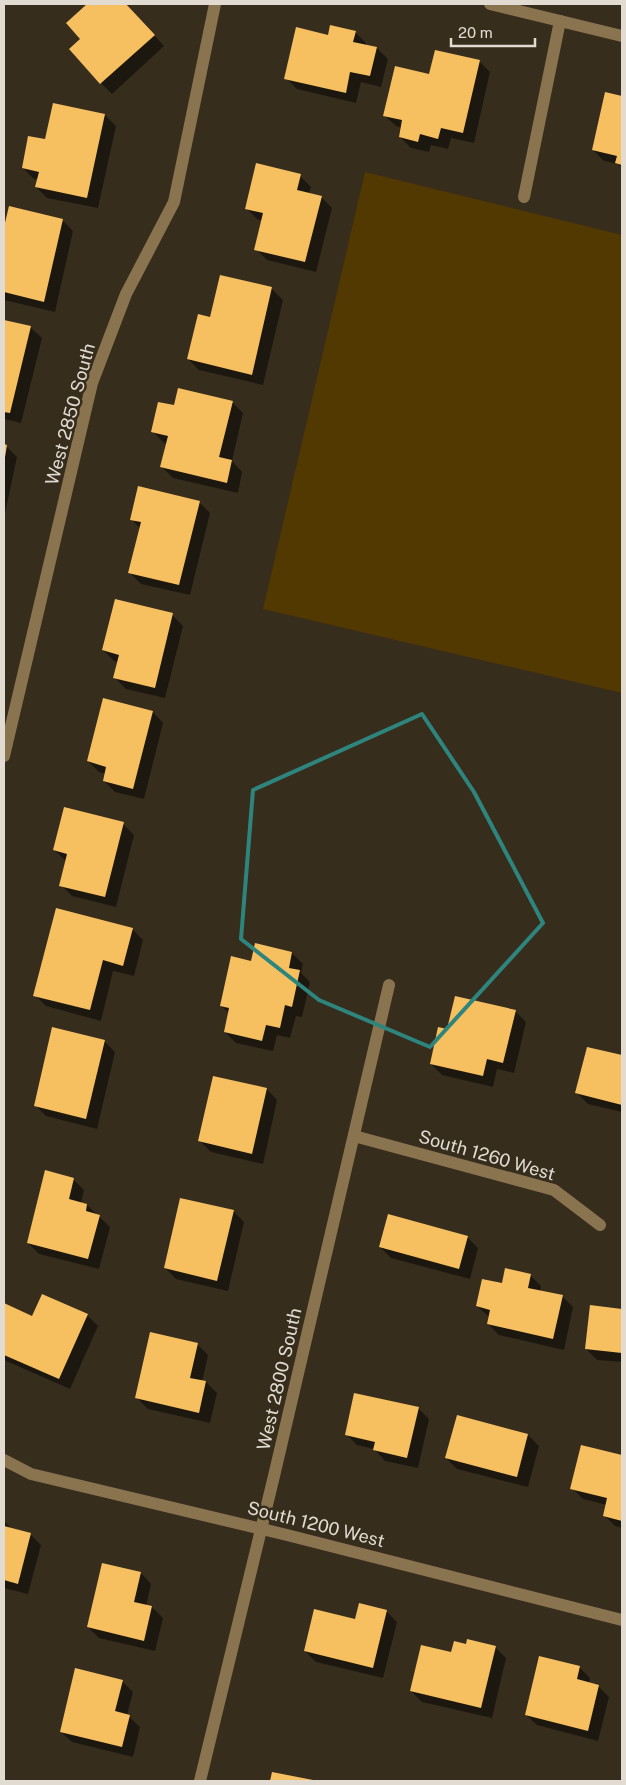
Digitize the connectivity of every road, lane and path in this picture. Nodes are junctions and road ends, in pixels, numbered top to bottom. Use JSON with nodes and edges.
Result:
{"nodes":[{"id":1,"x":216,"y":4,"type":"edge"},
{"id":2,"x":490,"y":4,"type":"edge"},
{"id":3,"x":560,"y":21,"type":"junction"},
{"id":4,"x":622,"y":36,"type":"edge"},
{"id":5,"x":524,"y":197,"type":"dead end"},
{"id":6,"x":4,"y":756,"type":"edge"},
{"id":7,"x":389,"y":985,"type":"dead end"},
{"id":8,"x":354,"y":1136,"type":"junction"},
{"id":9,"x":600,"y":1225,"type":"dead end"},
{"id":10,"x":4,"y":1460,"type":"edge"},
{"id":11,"x":261,"y":1528,"type":"junction"},
{"id":12,"x":622,"y":1620,"type":"edge"},
{"id":13,"x":200,"y":1781,"type":"edge"}],
"edges":[{"from":1,"to":6,"type":"street","name":"West 2850 South"},
{"from":2,"to":3,"type":"street"},
{"from":3,"to":4,"type":"street"},
{"from":3,"to":5,"type":"street"},
{"from":7,"to":8,"type":"street","name":"West 2800 South"},
{"from":8,"to":9,"type":"street","name":"South 1260 West"},
{"from":8,"to":11,"type":"street","name":"West 2800 South"},
{"from":10,"to":11,"type":"street","name":"South 1200 West"},
{"from":11,"to":12,"type":"street","name":"South 1200 West"},
{"from":11,"to":13,"type":"street","name":"West 2800 South"}]}
